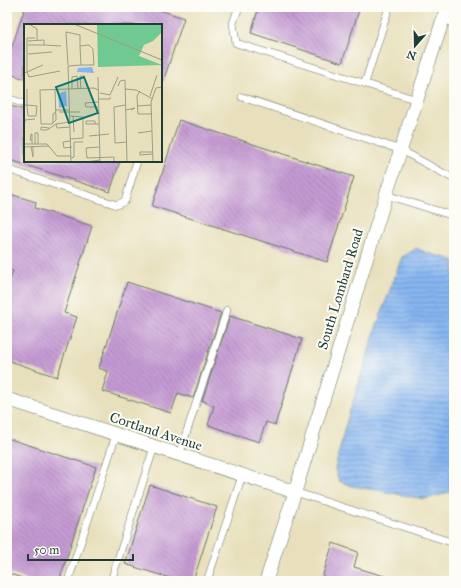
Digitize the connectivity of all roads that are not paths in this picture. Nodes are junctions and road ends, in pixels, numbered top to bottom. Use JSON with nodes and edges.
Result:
{"nodes":[{"id":1,"x":238,"y":7,"type":"edge"},
{"id":2,"x":389,"y":7,"type":"edge"},
{"id":3,"x":448,"y":16,"type":"edge"},
{"id":4,"x":365,"y":83,"type":"junction"},
{"id":5,"x":242,"y":97,"type":"dead end"},
{"id":6,"x":7,"y":98,"type":"edge"},
{"id":7,"x":417,"y":100,"type":"junction"},
{"id":8,"x":24,"y":104,"type":"edge"},
{"id":9,"x":401,"y":150,"type":"junction"},
{"id":10,"x":137,"y":162,"type":"edge"},
{"id":11,"x":7,"y":169,"type":"edge"},
{"id":12,"x":454,"y":179,"type":"edge"},
{"id":13,"x":386,"y":195,"type":"junction"},
{"id":14,"x":454,"y":216,"type":"edge"},
{"id":15,"x":226,"y":310,"type":"dead end"},
{"id":16,"x":7,"y":399,"type":"edge"},
{"id":17,"x":116,"y":434,"type":"junction"},
{"id":18,"x":154,"y":447,"type":"junction"},
{"id":19,"x":179,"y":455,"type":"junction"},
{"id":20,"x":242,"y":476,"type":"junction"},
{"id":21,"x":295,"y":492,"type":"junction"},
{"id":22,"x":454,"y":543,"type":"edge"},
{"id":23,"x":68,"y":581,"type":"edge"},
{"id":24,"x":111,"y":581,"type":"edge"},
{"id":25,"x":207,"y":581,"type":"edge"},
{"id":26,"x":266,"y":581,"type":"edge"}],
"edges":[{"from":1,"to":4,"type":"lane"},
{"from":2,"to":4,"type":"lane"},
{"from":3,"to":7,"type":"street","name":"South Lombard Road"},
{"from":4,"to":7,"type":"lane"},
{"from":5,"to":9,"type":"lane"},
{"from":6,"to":8,"type":"lane"},
{"from":7,"to":9,"type":"street","name":"South Lombard Road"},
{"from":9,"to":12,"type":"lane"},
{"from":9,"to":13,"type":"street","name":"South Lombard Road"},
{"from":10,"to":11,"type":"lane"},
{"from":13,"to":14,"type":"lane"},
{"from":13,"to":21,"type":"street","name":"South Lombard Road"},
{"from":15,"to":19,"type":"lane"},
{"from":16,"to":17,"type":"street","name":"Cortland Avenue"},
{"from":17,"to":18,"type":"street","name":"Cortland Avenue"},
{"from":17,"to":23,"type":"lane"},
{"from":18,"to":19,"type":"street","name":"Cortland Avenue"},
{"from":18,"to":24,"type":"lane"},
{"from":19,"to":20,"type":"street","name":"Cortland Avenue"},
{"from":20,"to":21,"type":"street","name":"Cortland Avenue"},
{"from":20,"to":25,"type":"lane"},
{"from":21,"to":22,"type":"lane"},
{"from":21,"to":26,"type":"street","name":"South Lombard Road"}]}
